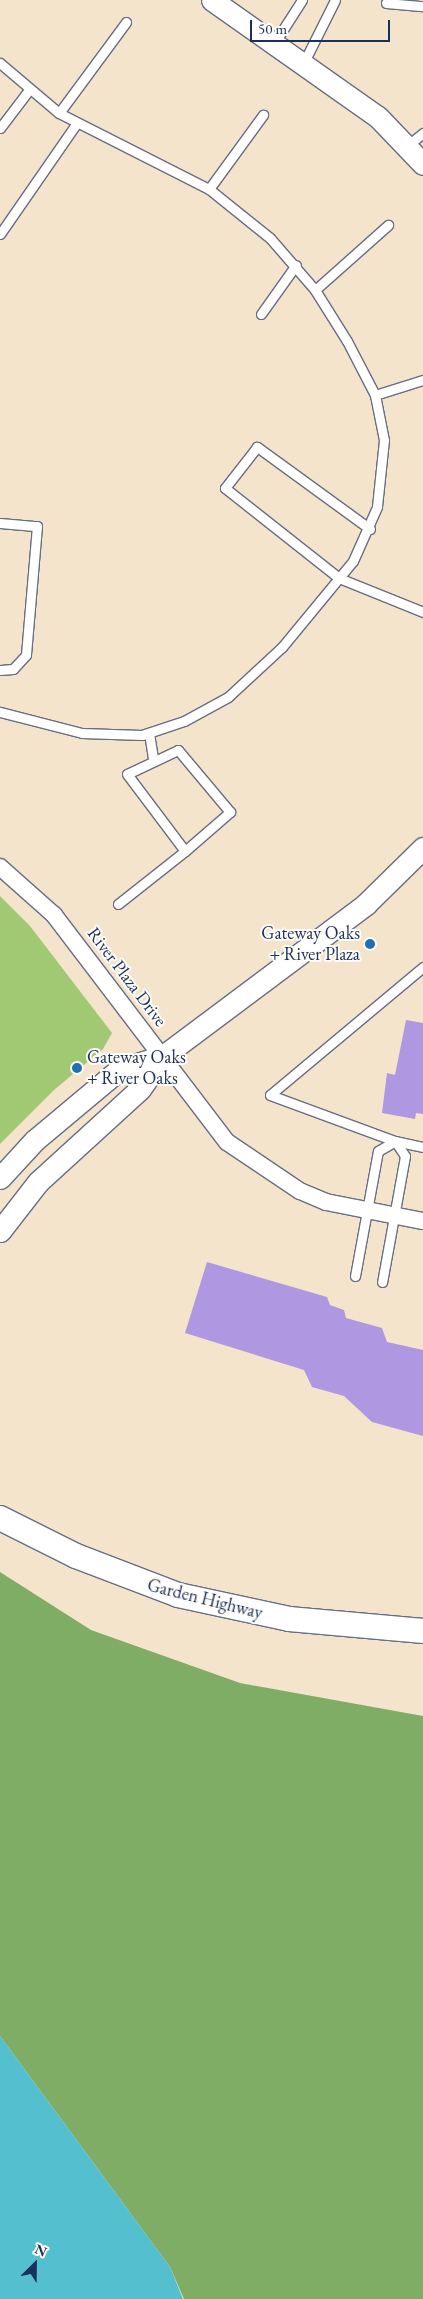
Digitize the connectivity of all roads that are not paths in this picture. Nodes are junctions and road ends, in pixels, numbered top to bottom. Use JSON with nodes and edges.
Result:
{"nodes":[{"id":1,"x":212,"y":0,"type":"edge"},
{"id":2,"x":302,"y":0,"type":"edge"},
{"id":3,"x":335,"y":0,"type":"edge"},
{"id":4,"x":386,"y":3,"type":"dead end"},
{"id":5,"x":423,"y":6,"type":"edge"},
{"id":6,"x":126,"y":22,"type":"dead end"},
{"id":7,"x":276,"y":42,"type":"junction"},
{"id":8,"x":304,"y":62,"type":"junction"},
{"id":9,"x":0,"y":63,"type":"edge"},
{"id":10,"x":29,"y":90,"type":"junction"},
{"id":11,"x":59,"y":113,"type":"junction"},
{"id":12,"x":263,"y":115,"type":"dead end"},
{"id":13,"x":77,"y":123,"type":"junction"},
{"id":14,"x":0,"y":128,"type":"edge"},
{"id":15,"x":423,"y":133,"type":"edge"},
{"id":16,"x":406,"y":146,"type":"junction"},
{"id":17,"x":423,"y":164,"type":"edge"},
{"id":18,"x":210,"y":190,"type":"junction"},
{"id":19,"x":388,"y":225,"type":"dead end"},
{"id":20,"x":0,"y":234,"type":"edge"},
{"id":21,"x":296,"y":265,"type":"junction"},
{"id":22,"x":315,"y":290,"type":"junction"},
{"id":23,"x":260,"y":314,"type":"dead end"},
{"id":24,"x":423,"y":380,"type":"edge"},
{"id":25,"x":375,"y":395,"type":"junction"},
{"id":26,"x":0,"y":523,"type":"edge"},
{"id":27,"x":370,"y":529,"type":"junction"},
{"id":28,"x":339,"y":578,"type":"junction"},
{"id":29,"x":423,"y":612,"type":"edge"},
{"id":30,"x":0,"y":670,"type":"edge"},
{"id":31,"x":0,"y":712,"type":"edge"},
{"id":32,"x":149,"y":733,"type":"junction"},
{"id":33,"x":153,"y":760,"type":"junction"},
{"id":34,"x":423,"y":848,"type":"edge"},
{"id":35,"x":184,"y":851,"type":"junction"},
{"id":36,"x":0,"y":867,"type":"edge"},
{"id":37,"x":118,"y":904,"type":"dead end"},
{"id":38,"x":423,"y":967,"type":"edge"},
{"id":39,"x":163,"y":1056,"type":"junction"},
{"id":40,"x":395,"y":1141,"type":"junction"},
{"id":41,"x":423,"y":1146,"type":"edge"},
{"id":42,"x":0,"y":1178,"type":"edge"},
{"id":43,"x":367,"y":1210,"type":"junction"},
{"id":44,"x":395,"y":1216,"type":"junction"},
{"id":45,"x":423,"y":1221,"type":"edge"},
{"id":46,"x":0,"y":1231,"type":"edge"},
{"id":47,"x":355,"y":1276,"type":"dead end"},
{"id":48,"x":382,"y":1282,"type":"dead end"},
{"id":49,"x":0,"y":1518,"type":"edge"},
{"id":50,"x":423,"y":1631,"type":"edge"}],
"edges":[{"from":1,"to":7,"type":"street"},
{"from":2,"to":7,"type":"lane"},
{"from":3,"to":8,"type":"lane"},
{"from":4,"to":5,"type":"lane"},
{"from":6,"to":11,"type":"lane"},
{"from":7,"to":8,"type":"street"},
{"from":8,"to":16,"type":"street"},
{"from":9,"to":10,"type":"lane"},
{"from":10,"to":11,"type":"lane"},
{"from":10,"to":14,"type":"lane"},
{"from":11,"to":13,"type":"lane"},
{"from":12,"to":18,"type":"lane"},
{"from":13,"to":18,"type":"lane"},
{"from":13,"to":20,"type":"lane"},
{"from":15,"to":16,"type":"lane"},
{"from":16,"to":17,"type":"street"},
{"from":18,"to":21,"type":"lane"},
{"from":19,"to":22,"type":"lane"},
{"from":21,"to":22,"type":"lane"},
{"from":21,"to":23,"type":"lane"},
{"from":22,"to":25,"type":"lane"},
{"from":24,"to":25,"type":"lane"},
{"from":25,"to":27,"type":"lane"},
{"from":26,"to":30,"type":"lane"},
{"from":27,"to":28,"type":"lane"},
{"from":27,"to":28,"type":"lane"},
{"from":28,"to":29,"type":"lane"},
{"from":28,"to":32,"type":"lane"},
{"from":31,"to":32,"type":"lane"},
{"from":32,"to":33,"type":"lane"},
{"from":33,"to":35,"type":"lane"},
{"from":33,"to":35,"type":"lane"},
{"from":34,"to":39,"type":"street"},
{"from":35,"to":37,"type":"lane"},
{"from":36,"to":39,"type":"street","name":"River Plaza Drive"},
{"from":38,"to":40,"type":"lane"},
{"from":39,"to":42,"type":"street"},
{"from":39,"to":43,"type":"street","name":"River Plaza Drive"},
{"from":39,"to":46,"type":"street"},
{"from":40,"to":41,"type":"lane"},
{"from":40,"to":43,"type":"lane"},
{"from":40,"to":44,"type":"lane"},
{"from":43,"to":44,"type":"street","name":"River Plaza Drive"},
{"from":43,"to":47,"type":"lane"},
{"from":44,"to":45,"type":"street","name":"River Plaza Drive"},
{"from":44,"to":48,"type":"lane"},
{"from":49,"to":50,"type":"main road","name":"Garden Highway"}]}
